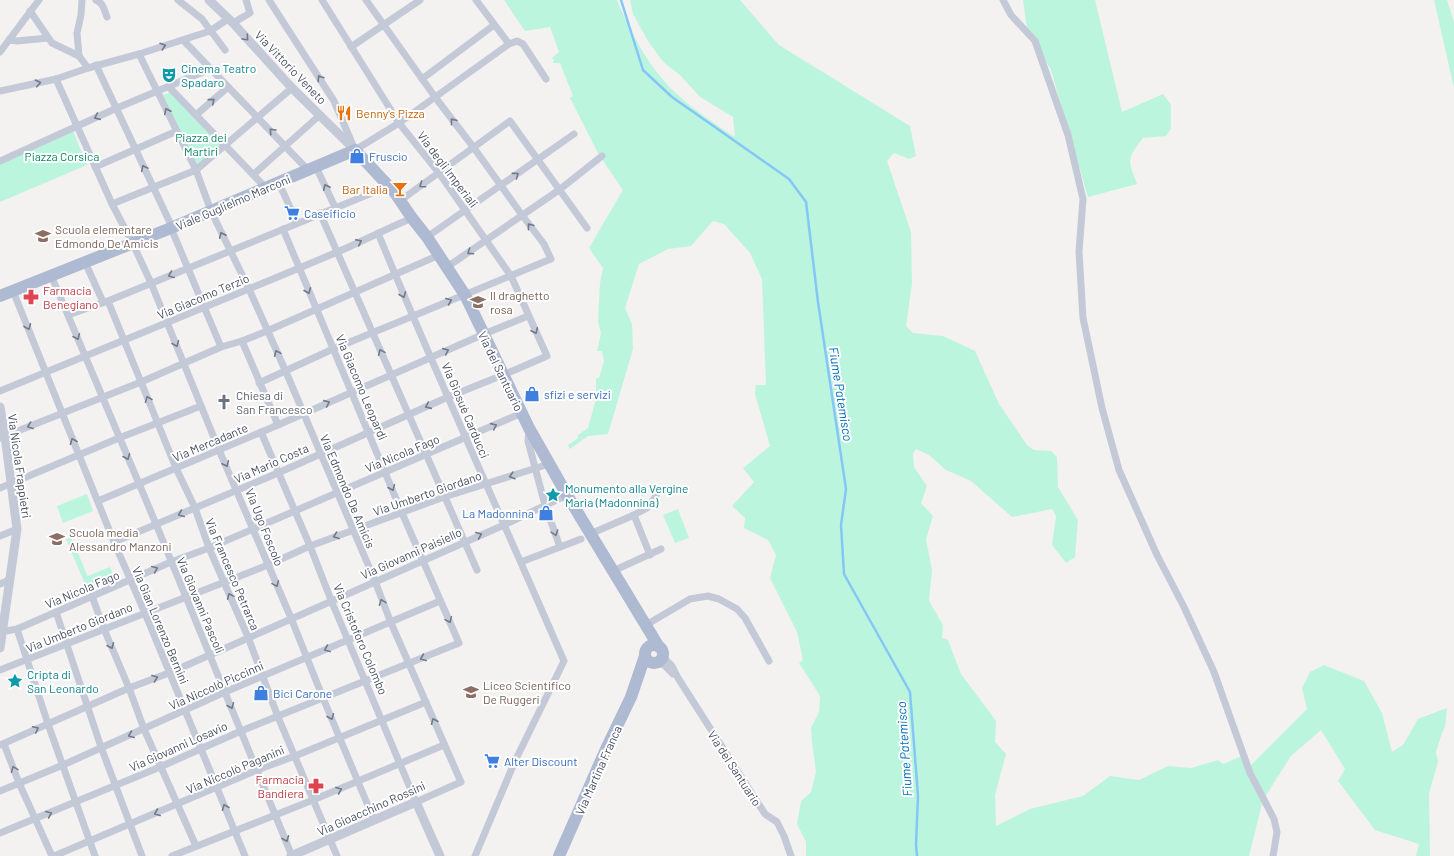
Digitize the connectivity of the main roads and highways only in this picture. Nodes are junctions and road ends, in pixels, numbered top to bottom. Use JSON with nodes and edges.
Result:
{"nodes":[{"id":1,"x":355,"y":150,"type":"joint"},
{"id":2,"x":0,"y":296,"type":"edge"},
{"id":3,"x":632,"y":602,"type":"junction"},
{"id":4,"x":654,"y":656,"type":"junction"},
{"id":5,"x":559,"y":856,"type":"edge"}],
"edges":[{"from":1,"to":2,"type":"main road","name":"Viale Guglielmo Marconi"},
{"from":1,"to":3,"type":"main road","name":"Via del Santuario"},
{"from":3,"to":4,"type":"main road","name":"Via del Santuario"},
{"from":3,"to":4,"type":"main road","name":"Via del Santuario"},
{"from":4,"to":5,"type":"main road","name":"Via Martina Franca"}]}
